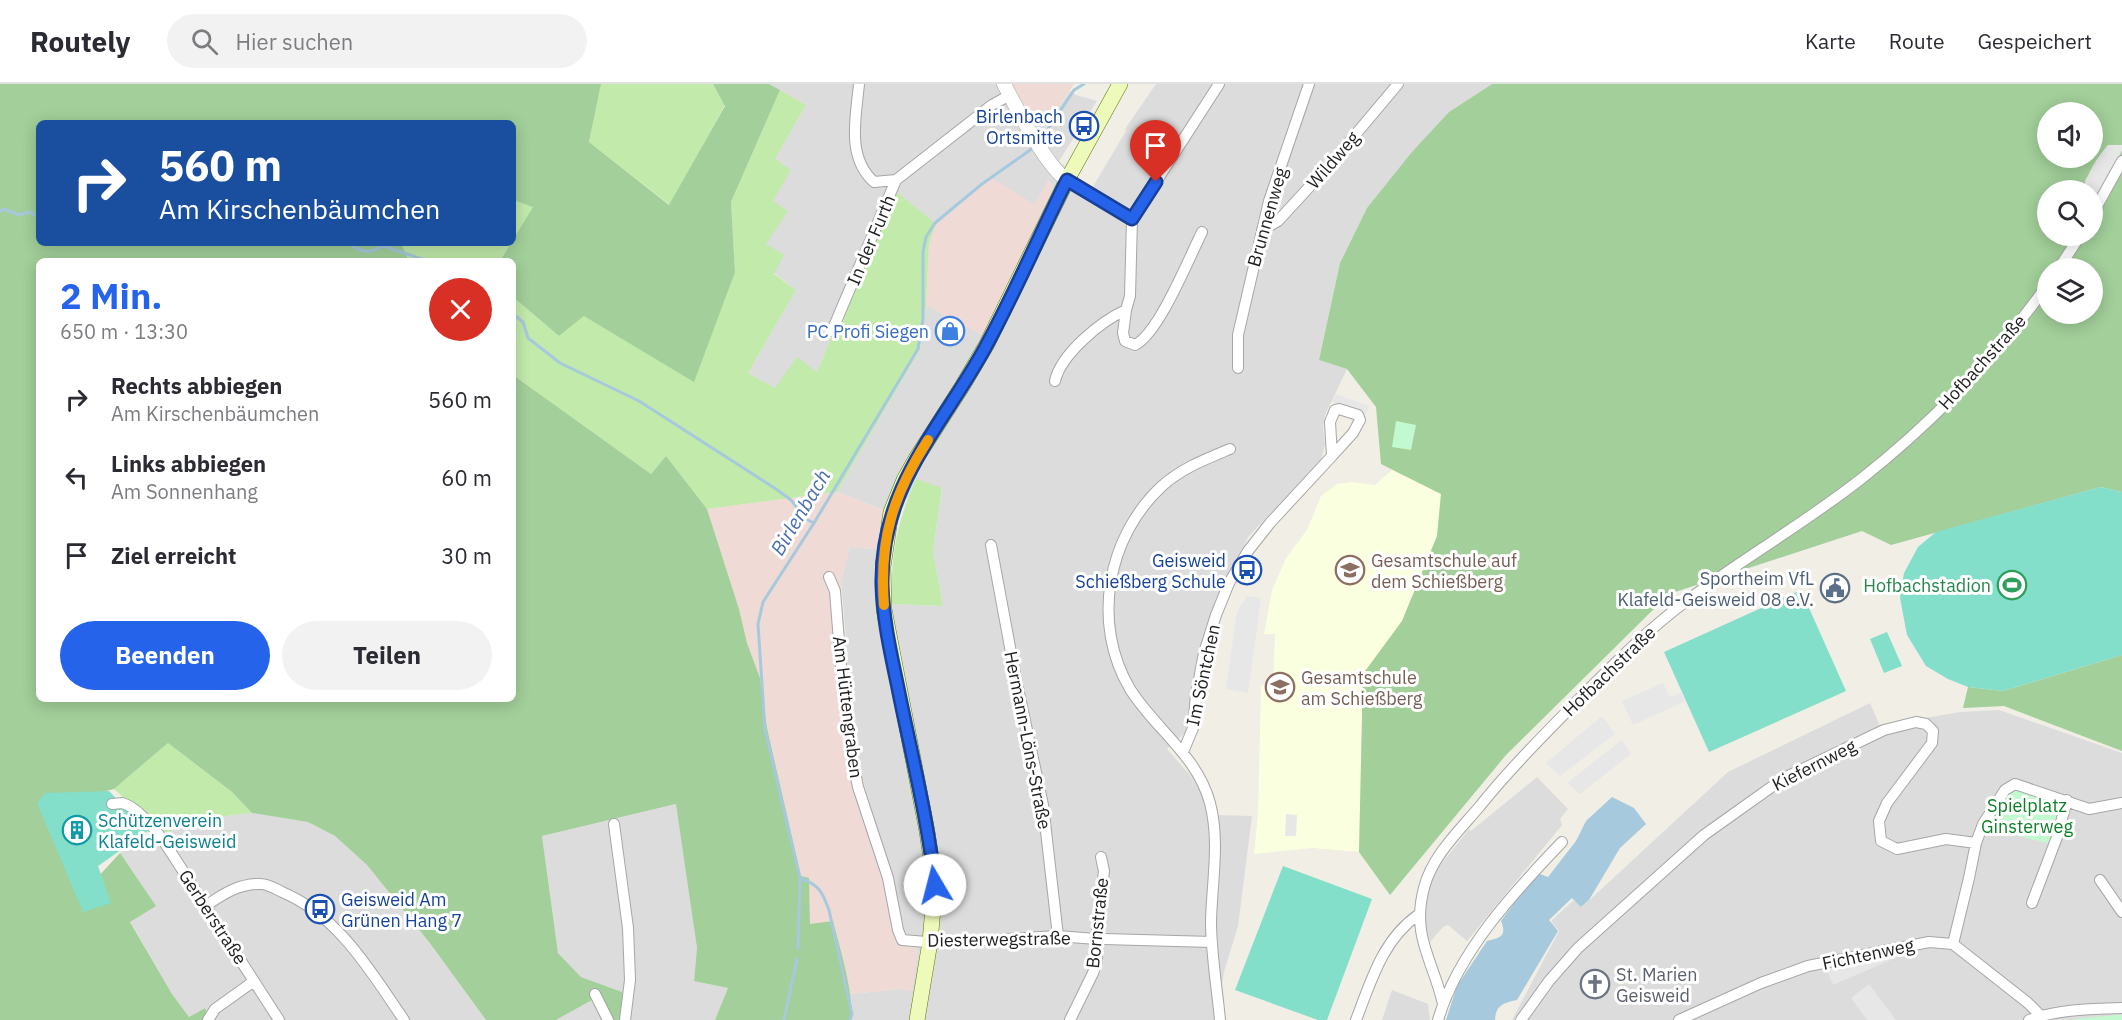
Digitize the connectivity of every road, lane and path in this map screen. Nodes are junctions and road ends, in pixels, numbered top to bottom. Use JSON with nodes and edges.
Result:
{"nodes":[{"id":1,"x":859,"y":84,"type":"edge"},
{"id":2,"x":1120,"y":84,"type":"edge"},
{"id":3,"x":1219,"y":84,"type":"edge"},
{"id":4,"x":1309,"y":84,"type":"edge"},
{"id":5,"x":1398,"y":84,"type":"edge"},
{"id":6,"x":1007,"y":90,"type":"edge"},
{"id":7,"x":2122,"y":161,"type":"edge"},
{"id":8,"x":896,"y":180,"type":"junction"},
{"id":9,"x":1067,"y":180,"type":"junction"},
{"id":10,"x":2103,"y":195,"type":"edge"},
{"id":11,"x":1132,"y":219,"type":"junction"},
{"id":12,"x":1262,"y":230,"type":"junction"},
{"id":13,"x":1203,"y":232,"type":"dead end"},
{"id":14,"x":2037,"y":299,"type":"edge"},
{"id":15,"x":1126,"y":310,"type":"junction"},
{"id":16,"x":831,"y":331,"type":"dead end"},
{"id":17,"x":1238,"y":368,"type":"dead end"},
{"id":18,"x":1055,"y":381,"type":"dead end"},
{"id":19,"x":1230,"y":449,"type":"dead end"},
{"id":20,"x":1332,"y":456,"type":"dead end"},
{"id":21,"x":991,"y":545,"type":"dead end"},
{"id":22,"x":829,"y":577,"type":"dead end"},
{"id":23,"x":1183,"y":752,"type":"junction"},
{"id":24,"x":2067,"y":800,"type":"junction"},
{"id":25,"x":2122,"y":803,"type":"edge"},
{"id":26,"x":112,"y":804,"type":"dead end"},
{"id":27,"x":614,"y":824,"type":"dead end"},
{"id":28,"x":1562,"y":842,"type":"dead end"},
{"id":29,"x":1976,"y":843,"type":"junction"},
{"id":30,"x":1101,"y":857,"type":"dead end"},
{"id":31,"x":2100,"y":880,"type":"dead end"},
{"id":32,"x":2032,"y":903,"type":"dead end"},
{"id":33,"x":207,"y":905,"type":"junction"},
{"id":34,"x":2122,"y":912,"type":"edge"},
{"id":35,"x":1418,"y":915,"type":"junction"},
{"id":36,"x":1058,"y":936,"type":"junction"},
{"id":37,"x":1100,"y":939,"type":"junction"},
{"id":38,"x":902,"y":940,"type":"joint"},
{"id":39,"x":930,"y":942,"type":"junction"},
{"id":40,"x":1212,"y":942,"type":"junction"},
{"id":41,"x":1953,"y":944,"type":"junction"},
{"id":42,"x":254,"y":981,"type":"junction"},
{"id":43,"x":595,"y":994,"type":"dead end"},
{"id":44,"x":1443,"y":1004,"type":"junction"},
{"id":45,"x":2122,"y":1008,"type":"edge"},
{"id":46,"x":2041,"y":1016,"type":"junction"},
{"id":47,"x":208,"y":1020,"type":"edge"},
{"id":48,"x":279,"y":1020,"type":"edge"},
{"id":49,"x":404,"y":1020,"type":"edge"},
{"id":50,"x":608,"y":1020,"type":"edge"},
{"id":51,"x":625,"y":1020,"type":"edge"},
{"id":52,"x":917,"y":1020,"type":"edge"},
{"id":53,"x":1070,"y":1020,"type":"edge"},
{"id":54,"x":1220,"y":1020,"type":"edge"},
{"id":55,"x":1356,"y":1020,"type":"edge"},
{"id":56,"x":1438,"y":1020,"type":"edge"},
{"id":57,"x":1521,"y":1020,"type":"edge"},
{"id":58,"x":1679,"y":1020,"type":"edge"},
{"id":59,"x":2029,"y":1020,"type":"edge"}],
"edges":[{"from":1,"to":8,"type":"street"},
{"from":2,"to":9,"type":"main road"},
{"from":3,"to":11,"type":"street"},
{"from":4,"to":12,"type":"street","name":"Brunnenweg"},
{"from":5,"to":12,"type":"street","name":"Wildweg"},
{"from":6,"to":8,"type":"street","name":"In der Furth"},
{"from":6,"to":9,"type":"street"},
{"from":7,"to":10,"type":"street"},
{"from":8,"to":16,"type":"street","name":"In der Furth"},
{"from":9,"to":11,"type":"street"},
{"from":9,"to":39,"type":"main road"},
{"from":11,"to":15,"type":"street"},
{"from":12,"to":17,"type":"street","name":"Brunnenweg"},
{"from":13,"to":15,"type":"street"},
{"from":14,"to":35,"type":"street","name":"Hofbachstraße"},
{"from":15,"to":18,"type":"street"},
{"from":19,"to":23,"type":"street"},
{"from":20,"to":23,"type":"street","name":"Im Söntchen"},
{"from":21,"to":36,"type":"street","name":"Hermann-Löns-Straße"},
{"from":22,"to":38,"type":"street","name":"Am Hüttengraben"},
{"from":23,"to":40,"type":"street"},
{"from":24,"to":25,"type":"street"},
{"from":24,"to":29,"type":"street"},
{"from":24,"to":32,"type":"street"},
{"from":26,"to":33,"type":"street","name":"Gerberstraße"},
{"from":27,"to":51,"type":"street"},
{"from":28,"to":44,"type":"street"},
{"from":29,"to":41,"type":"street"},
{"from":29,"to":57,"type":"street","name":"Kiefernweg"},
{"from":30,"to":37,"type":"street","name":"Bornstraße"},
{"from":31,"to":34,"type":"street"},
{"from":33,"to":42,"type":"street","name":"Gerberstraße"},
{"from":33,"to":49,"type":"street"},
{"from":35,"to":44,"type":"street","name":"Hofbachstraße"},
{"from":35,"to":55,"type":"street"},
{"from":36,"to":37,"type":"street","name":"Diesterwegstraße"},
{"from":36,"to":39,"type":"street","name":"Diesterwegstraße"},
{"from":37,"to":40,"type":"street","name":"Diesterwegstraße"},
{"from":37,"to":53,"type":"street","name":"Bornstraße"},
{"from":38,"to":39,"type":"street","name":"Diesterwegstraße"},
{"from":39,"to":52,"type":"main road"},
{"from":40,"to":54,"type":"street"},
{"from":41,"to":46,"type":"street"},
{"from":41,"to":58,"type":"street","name":"Fichtenweg"},
{"from":42,"to":47,"type":"street"},
{"from":42,"to":48,"type":"street","name":"Gerberstraße"},
{"from":43,"to":50,"type":"street"},
{"from":44,"to":56,"type":"street"},
{"from":45,"to":46,"type":"street"},
{"from":46,"to":59,"type":"street"}]}
